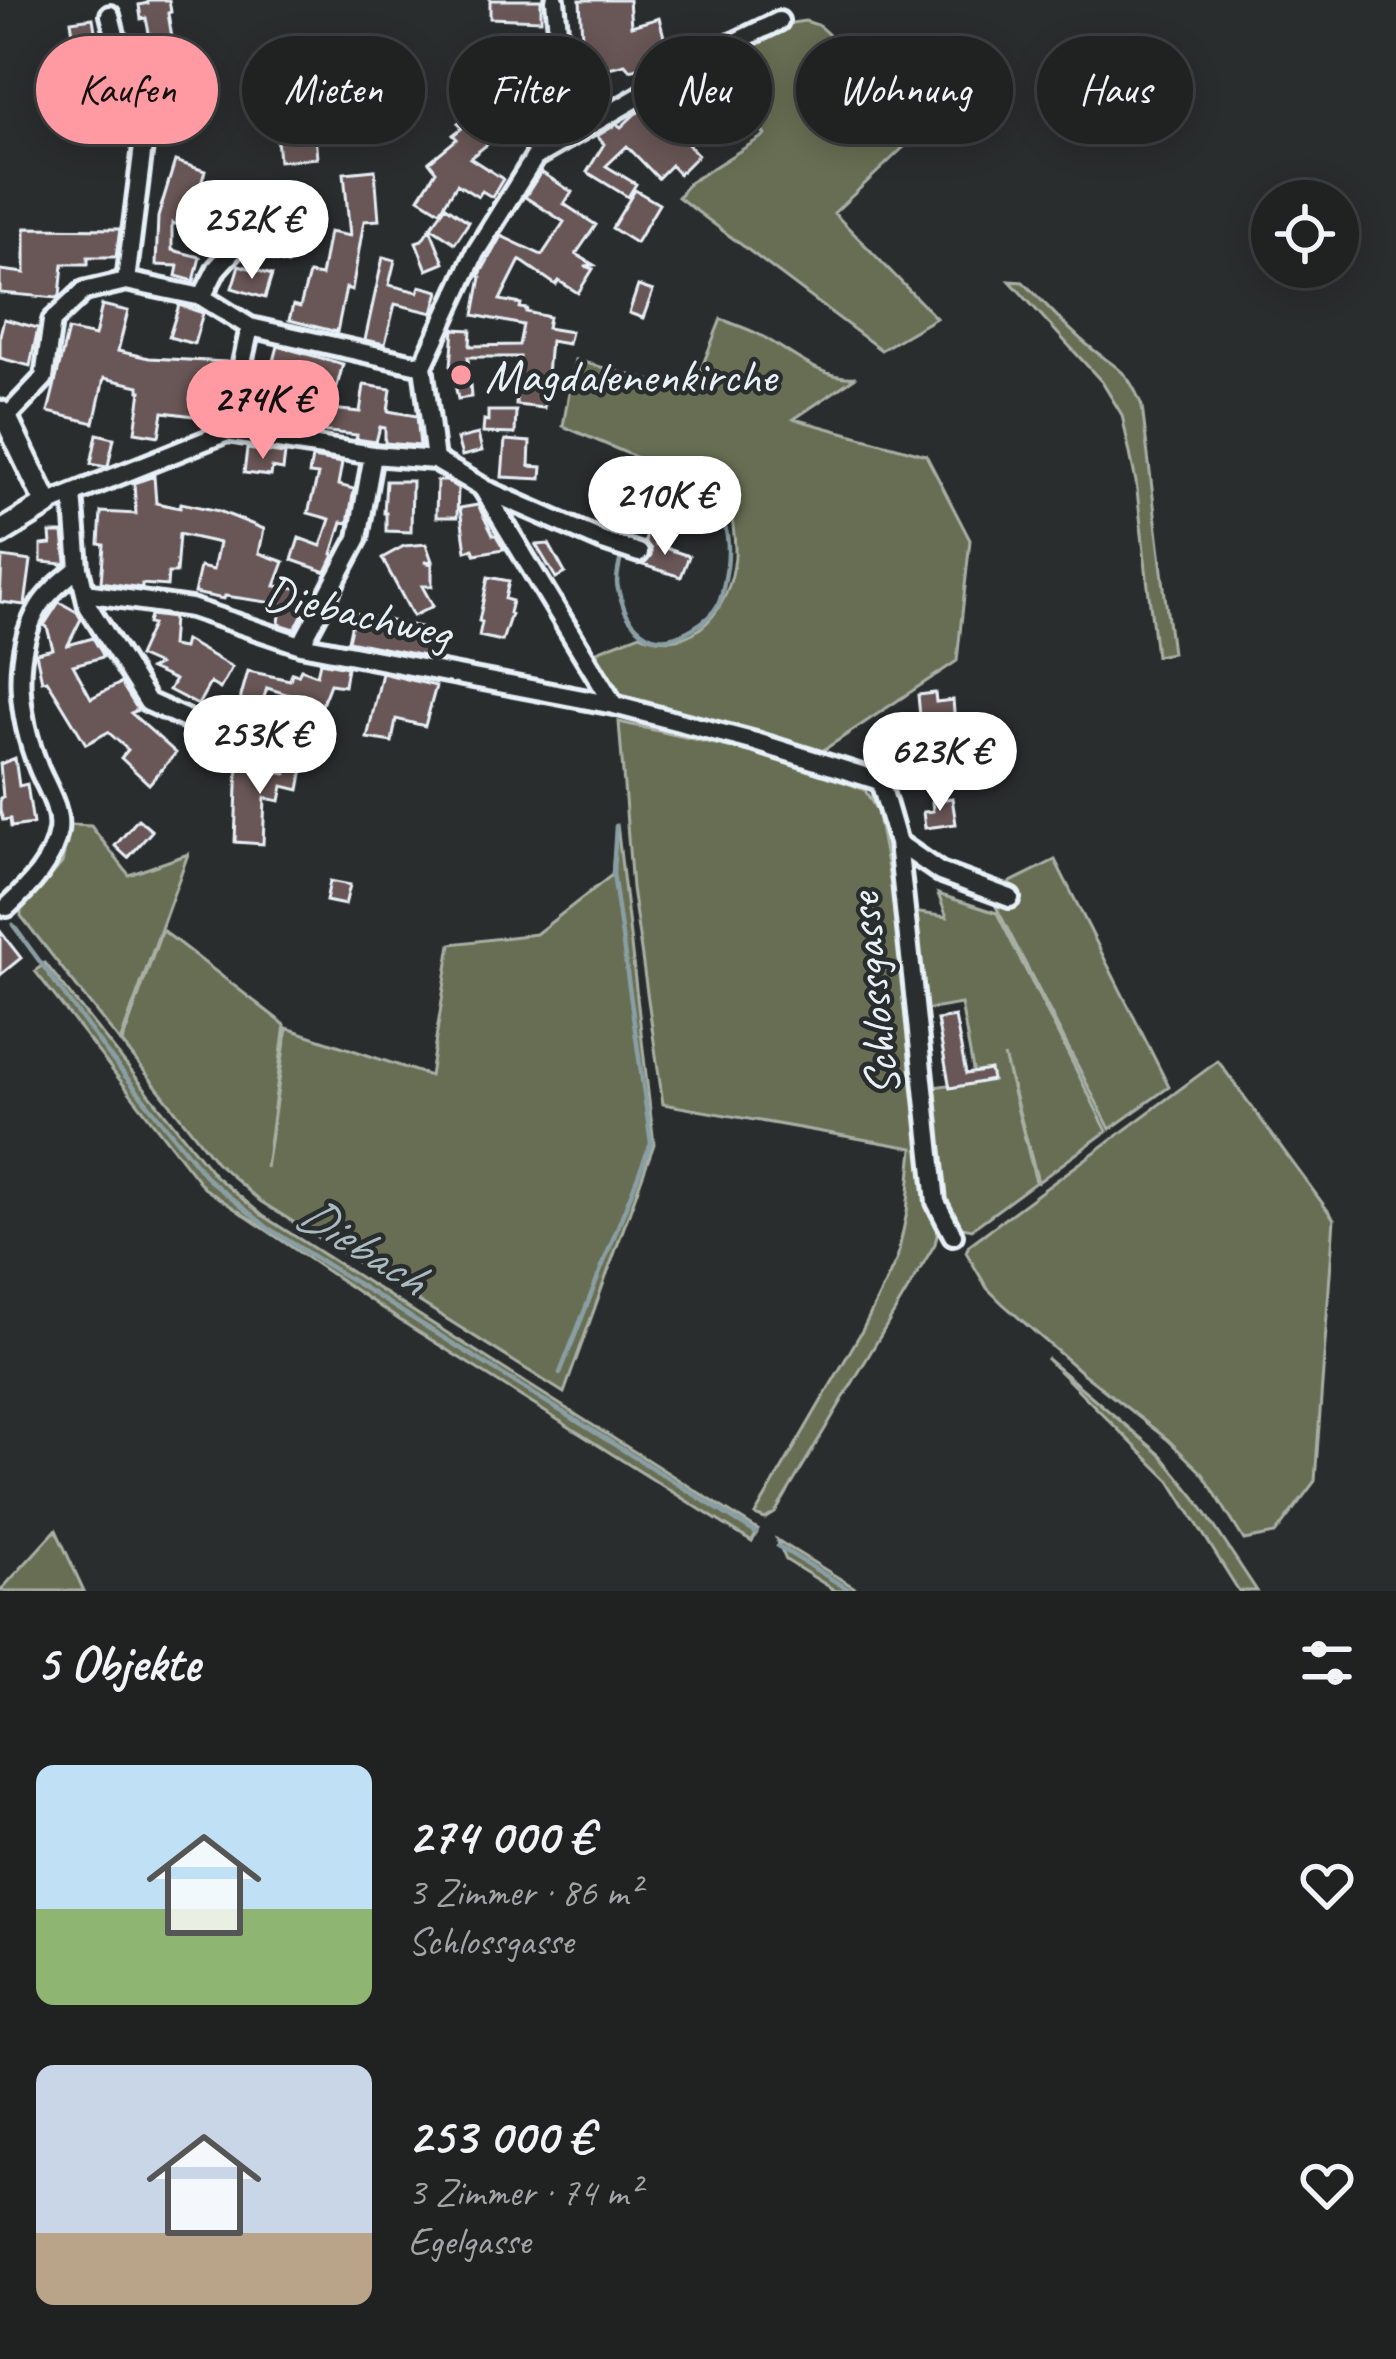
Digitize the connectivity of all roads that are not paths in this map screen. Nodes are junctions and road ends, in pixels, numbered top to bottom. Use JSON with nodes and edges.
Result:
{"nodes":[{"id":1,"x":555,"y":0,"type":"edge"},
{"id":2,"x":110,"y":15,"type":"dead end"},
{"id":3,"x":779,"y":21,"type":"dead end"},
{"id":4,"x":535,"y":157,"type":"junction"},
{"id":5,"x":271,"y":236,"type":"dead end"},
{"id":6,"x":126,"y":281,"type":"junction"},
{"id":7,"x":202,"y":297,"type":"junction"},
{"id":8,"x":250,"y":327,"type":"junction"},
{"id":9,"x":423,"y":366,"type":"junction"},
{"id":10,"x":3,"y":415,"type":"edge"},
{"id":11,"x":227,"y":432,"type":"junction"},
{"id":12,"x":373,"y":454,"type":"junction"},
{"id":13,"x":435,"y":460,"type":"junction"},
{"id":14,"x":482,"y":488,"type":"junction"},
{"id":15,"x":73,"y":494,"type":"junction"},
{"id":16,"x":47,"y":504,"type":"junction"},
{"id":17,"x":0,"y":533,"type":"edge"},
{"id":18,"x":635,"y":551,"type":"dead end"},
{"id":19,"x":79,"y":568,"type":"junction"},
{"id":20,"x":86,"y":593,"type":"junction"},
{"id":21,"x":301,"y":645,"type":"junction"},
{"id":22,"x":614,"y":705,"type":"junction"},
{"id":23,"x":266,"y":755,"type":"dead end"},
{"id":24,"x":898,"y":843,"type":"junction"},
{"id":25,"x":1010,"y":898,"type":"dead end"},
{"id":26,"x":8,"y":907,"type":"dead end"},
{"id":27,"x":953,"y":1235,"type":"dead end"}],
"edges":[{"from":1,"to":4,"type":"street"},
{"from":2,"to":6,"type":"street"},
{"from":3,"to":4,"type":"street"},
{"from":4,"to":9,"type":"street"},
{"from":5,"to":7,"type":"street"},
{"from":6,"to":7,"type":"street"},
{"from":6,"to":10,"type":"street"},
{"from":7,"to":8,"type":"street"},
{"from":8,"to":9,"type":"street"},
{"from":8,"to":11,"type":"street"},
{"from":9,"to":13,"type":"street"},
{"from":10,"to":16,"type":"street"},
{"from":11,"to":12,"type":"street"},
{"from":11,"to":15,"type":"street"},
{"from":12,"to":13,"type":"street"},
{"from":12,"to":21,"type":"street"},
{"from":13,"to":14,"type":"street"},
{"from":14,"to":18,"type":"street"},
{"from":14,"to":22,"type":"street"},
{"from":15,"to":16,"type":"street"},
{"from":15,"to":19,"type":"street"},
{"from":16,"to":17,"type":"street"},
{"from":19,"to":20,"type":"street"},
{"from":19,"to":26,"type":"street"},
{"from":20,"to":21,"type":"street","name":"Diebachweg"},
{"from":20,"to":23,"type":"street"},
{"from":21,"to":22,"type":"street","name":"Diebachweg"},
{"from":22,"to":24,"type":"street","name":"Schlossgasse"},
{"from":24,"to":25,"type":"street"},
{"from":24,"to":27,"type":"street","name":"Schlossgasse"}]}
